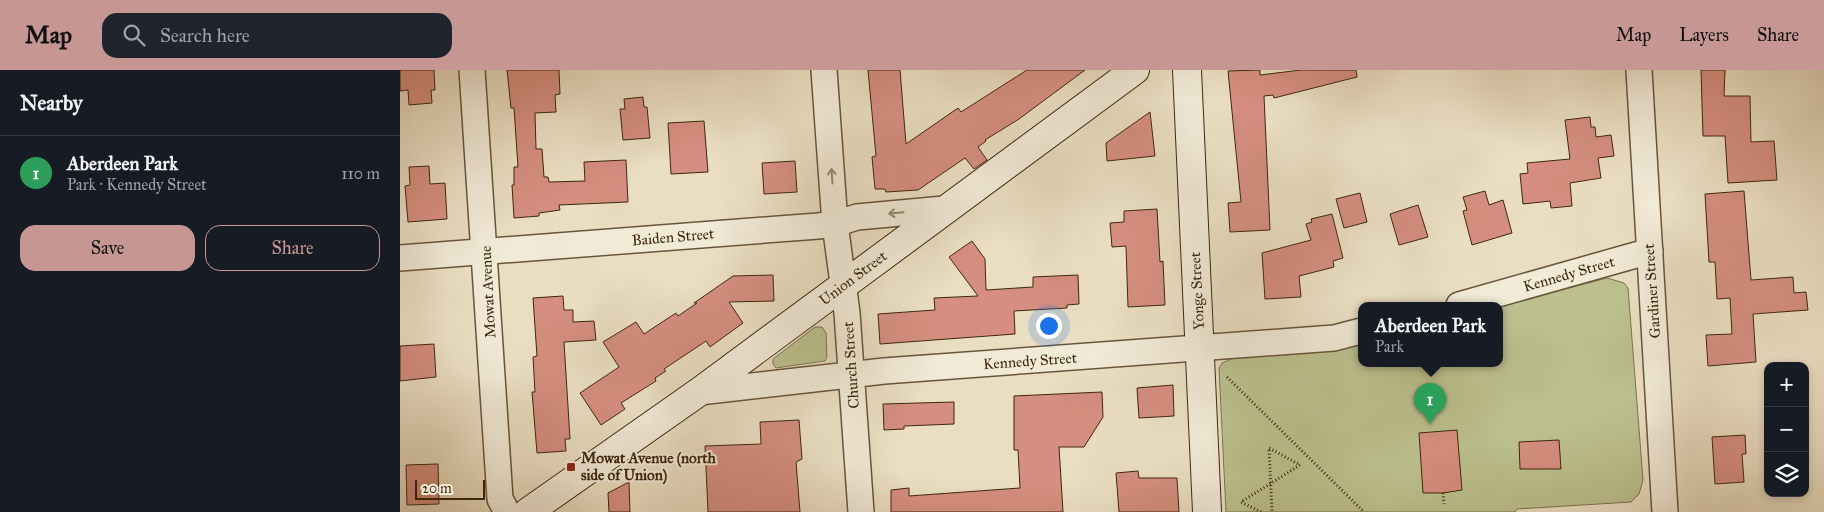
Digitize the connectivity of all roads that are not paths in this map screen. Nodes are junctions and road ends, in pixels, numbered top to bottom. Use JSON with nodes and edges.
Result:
{"nodes":[{"id":1,"x":472,"y":70,"type":"edge"},
{"id":2,"x":824,"y":70,"type":"edge"},
{"id":3,"x":1135,"y":70,"type":"edge"},
{"id":4,"x":1187,"y":70,"type":"edge"},
{"id":5,"x":1639,"y":70,"type":"edge"},
{"id":6,"x":944,"y":209,"type":"junction"},
{"id":7,"x":835,"y":224,"type":"junction"},
{"id":8,"x":485,"y":250,"type":"junction"},
{"id":9,"x":1650,"y":251,"type":"junction"},
{"id":10,"x":400,"y":258,"type":"edge"},
{"id":11,"x":843,"y":285,"type":"junction"},
{"id":12,"x":1470,"y":302,"type":"edge"},
{"id":13,"x":1358,"y":332,"type":"edge"},
{"id":14,"x":1200,"y":349,"type":"junction"},
{"id":15,"x":852,"y":375,"type":"junction"},
{"id":16,"x":699,"y":392,"type":"junction"},
{"id":17,"x":569,"y":483,"type":"junction"},
{"id":18,"x":507,"y":512,"type":"edge"},
{"id":19,"x":528,"y":512,"type":"edge"},
{"id":20,"x":547,"y":512,"type":"edge"},
{"id":21,"x":861,"y":512,"type":"edge"},
{"id":22,"x":1207,"y":512,"type":"edge"},
{"id":23,"x":1666,"y":512,"type":"edge"}],
"edges":[{"from":1,"to":8,"type":"street","name":"Mowat Avenue"},
{"from":7,"to":2,"type":"street","name":"Church Street","one_way":true},
{"from":3,"to":6,"type":"main road","name":"Union Street"},
{"from":4,"to":14,"type":"main road","name":"Yonge Street"},
{"from":5,"to":9,"type":"street","name":"Gardiner Street"},
{"from":6,"to":7,"type":"street","name":"Baiden Street","one_way":true},
{"from":6,"to":11,"type":"main road","name":"Union Street"},
{"from":7,"to":8,"type":"street","name":"Baiden Street"},
{"from":7,"to":11,"type":"street","name":"Church Street"},
{"from":8,"to":10,"type":"street","name":"Baiden Street"},
{"from":8,"to":18,"type":"street","name":"Mowat Avenue"},
{"from":9,"to":12,"type":"street","name":"Kennedy Street"},
{"from":9,"to":23,"type":"street","name":"Gardiner Street"},
{"from":11,"to":15,"type":"street","name":"Church Street"},
{"from":11,"to":16,"type":"main road","name":"Union Street"},
{"from":13,"to":14,"type":"street","name":"Kennedy Street"},
{"from":14,"to":15,"type":"street","name":"Kennedy Street"},
{"from":14,"to":22,"type":"main road","name":"Yonge Street"},
{"from":15,"to":16,"type":"street","name":"Kennedy Street"},
{"from":15,"to":21,"type":"street","name":"Church Street"},
{"from":16,"to":17,"type":"main road","name":"Union Street"},
{"from":17,"to":19,"type":"main road","name":"Union Street"},
{"from":17,"to":20,"type":"main road","name":"Union Street"}]}
